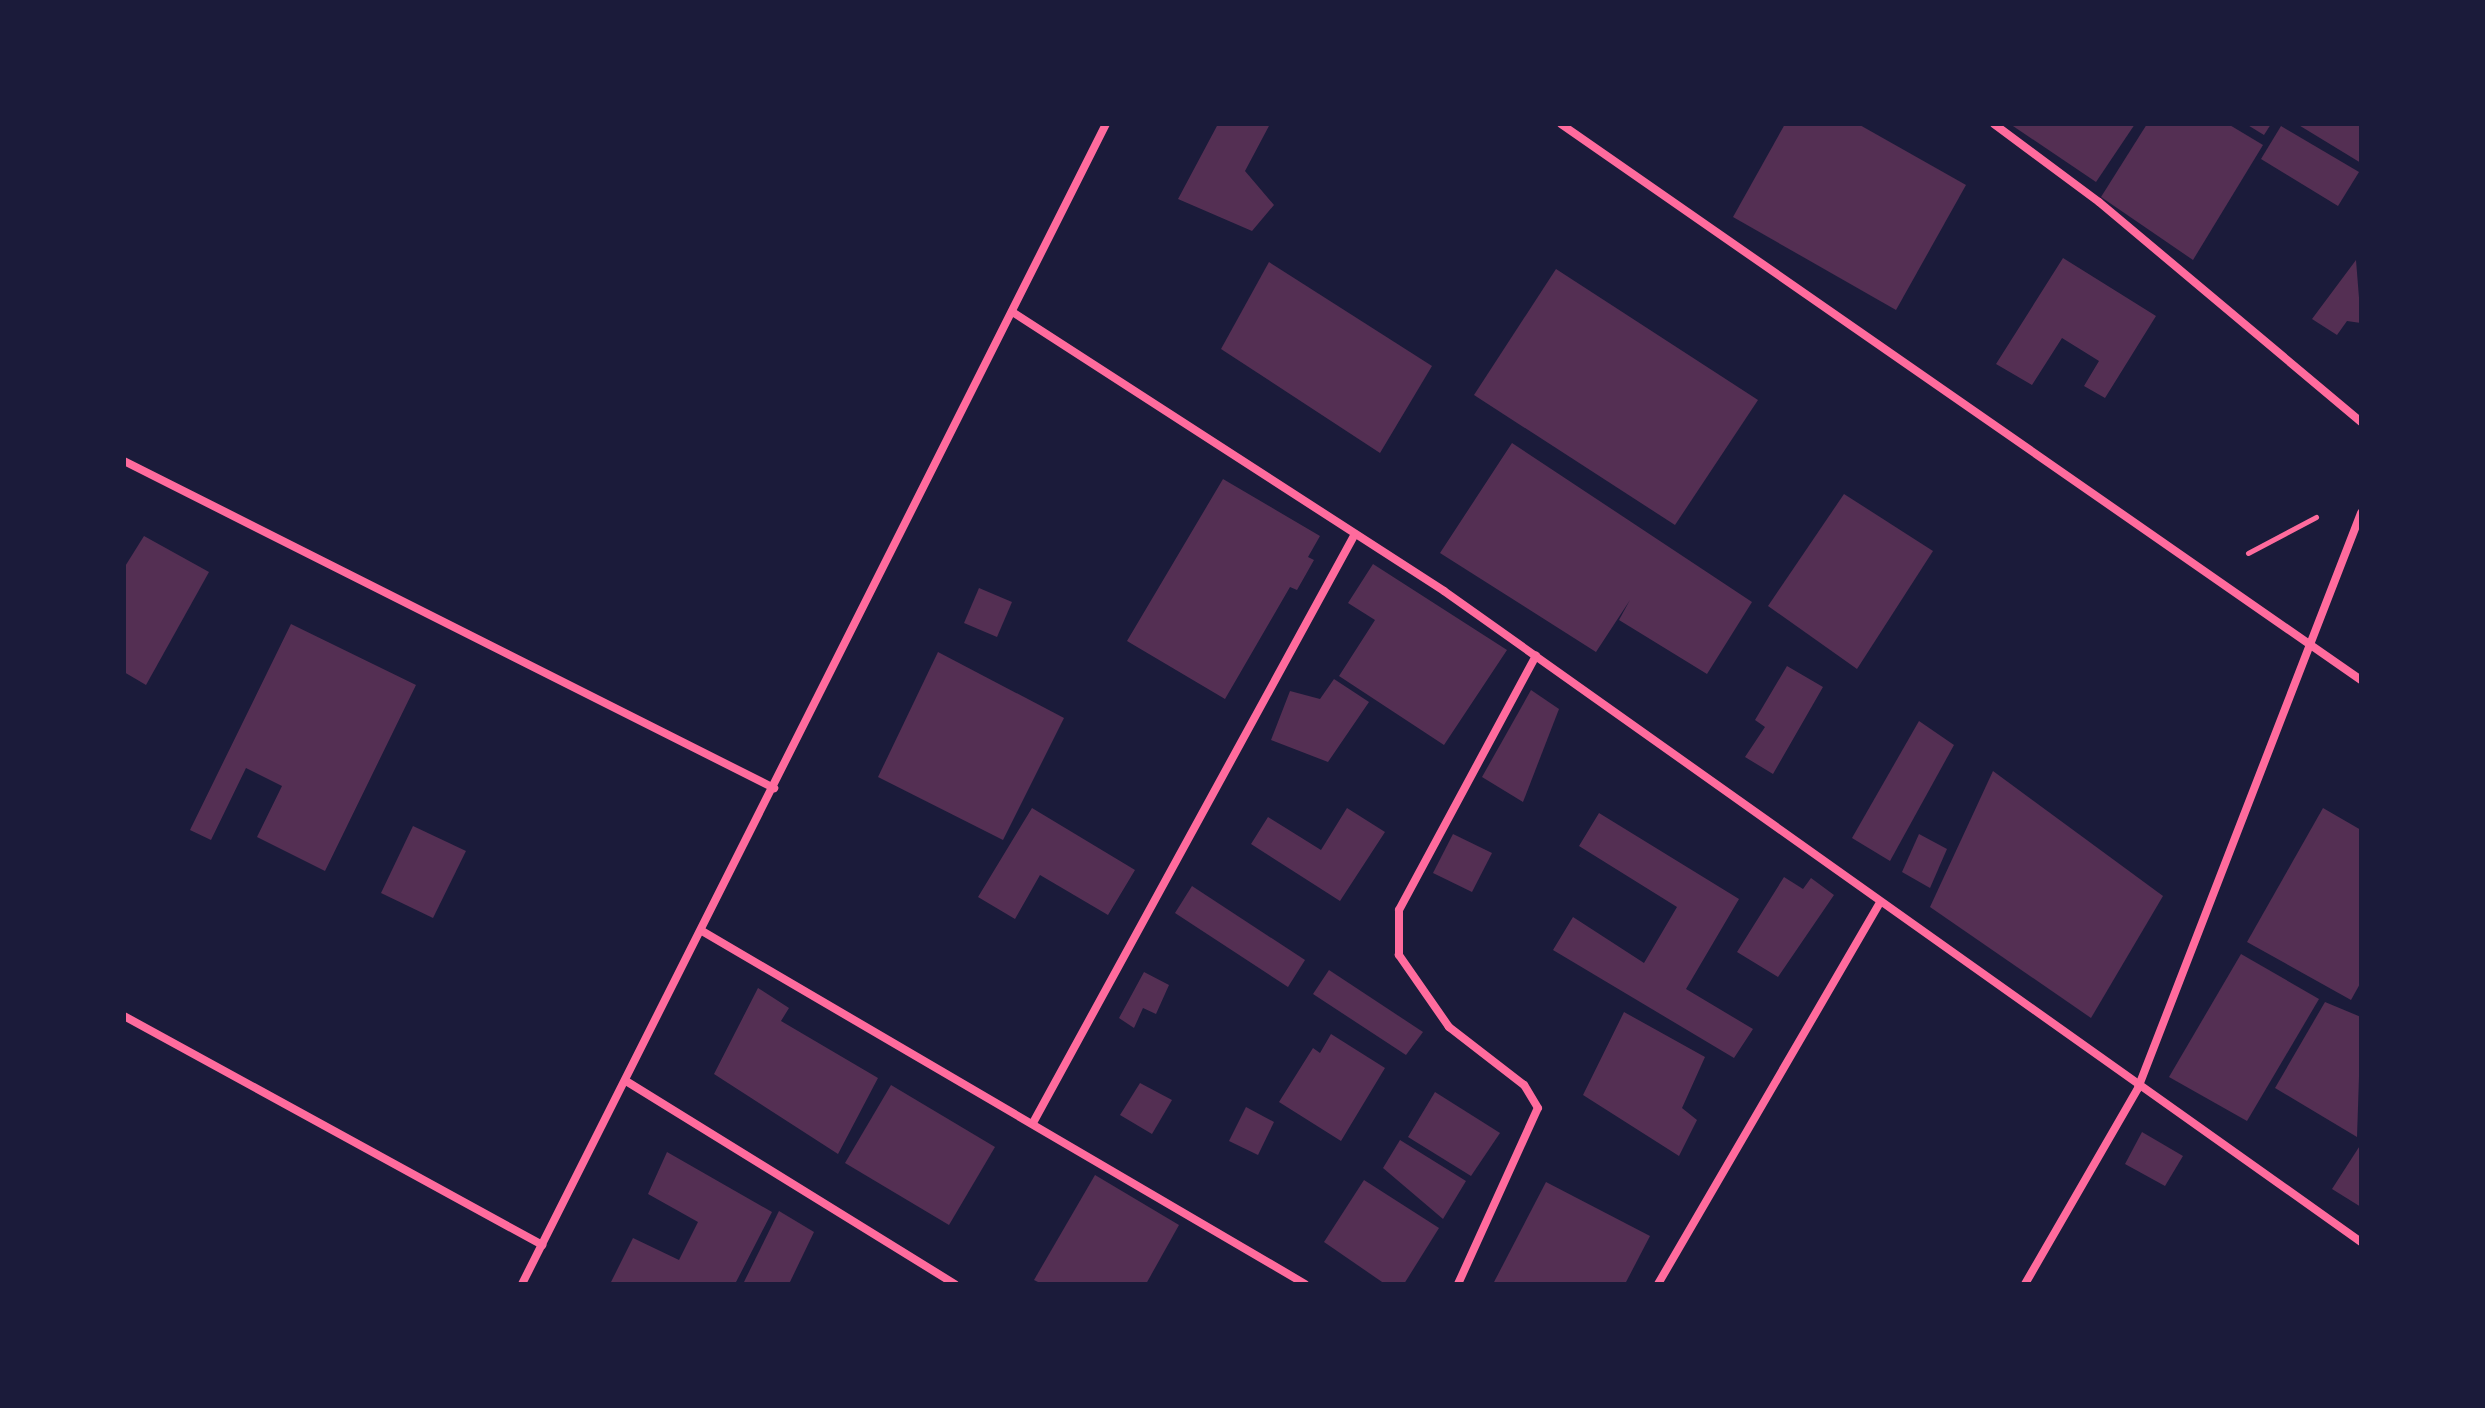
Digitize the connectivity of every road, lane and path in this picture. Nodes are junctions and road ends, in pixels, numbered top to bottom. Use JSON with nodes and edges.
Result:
{"nodes":[{"id":1,"x":1106,"y":124,"type":"edge"},
{"id":2,"x":1561,"y":124,"type":"edge"},
{"id":3,"x":1994,"y":124,"type":"edge"},
{"id":4,"x":1572,"y":127,"type":"edge"},
{"id":5,"x":1014,"y":313,"type":"junction"},
{"id":6,"x":2361,"y":422,"type":"edge"},
{"id":7,"x":124,"y":461,"type":"edge"},
{"id":8,"x":2324,"y":511,"type":"dead end"},
{"id":9,"x":2361,"y":513,"type":"edge"},
{"id":10,"x":1355,"y":534,"type":"junction"},
{"id":11,"x":2193,"y":563,"type":"junction"},
{"id":12,"x":2312,"y":645,"type":"junction"},
{"id":13,"x":1536,"y":656,"type":"junction"},
{"id":14,"x":2361,"y":680,"type":"edge"},
{"id":15,"x":774,"y":788,"type":"junction"},
{"id":16,"x":1880,"y":903,"type":"junction"},
{"id":17,"x":702,"y":931,"type":"junction"},
{"id":18,"x":124,"y":1016,"type":"edge"},
{"id":19,"x":626,"y":1081,"type":"junction"},
{"id":20,"x":2138,"y":1088,"type":"junction"},
{"id":21,"x":1034,"y":1121,"type":"junction"},
{"id":22,"x":2361,"y":1242,"type":"edge"},
{"id":23,"x":543,"y":1245,"type":"junction"},
{"id":24,"x":522,"y":1284,"type":"edge"},
{"id":25,"x":955,"y":1284,"type":"edge"},
{"id":26,"x":1305,"y":1284,"type":"edge"},
{"id":27,"x":1458,"y":1284,"type":"edge"},
{"id":28,"x":1658,"y":1284,"type":"edge"},
{"id":29,"x":2025,"y":1284,"type":"edge"}],
"edges":[{"from":1,"to":5,"type":"street"},
{"from":2,"to":4,"type":"street"},
{"from":3,"to":6,"type":"street"},
{"from":4,"to":11,"type":"street"},
{"from":5,"to":10,"type":"street"},
{"from":5,"to":15,"type":"street"},
{"from":7,"to":15,"type":"street"},
{"from":8,"to":11,"type":"path"},
{"from":9,"to":12,"type":"street"},
{"from":10,"to":13,"type":"street"},
{"from":10,"to":21,"type":"street"},
{"from":11,"to":12,"type":"street"},
{"from":12,"to":14,"type":"street"},
{"from":12,"to":20,"type":"street"},
{"from":13,"to":16,"type":"street"},
{"from":13,"to":27,"type":"street"},
{"from":15,"to":17,"type":"street"},
{"from":16,"to":20,"type":"street"},
{"from":16,"to":28,"type":"street"},
{"from":17,"to":19,"type":"street"},
{"from":17,"to":21,"type":"street"},
{"from":18,"to":23,"type":"street"},
{"from":19,"to":23,"type":"street"},
{"from":19,"to":25,"type":"street"},
{"from":20,"to":22,"type":"street"},
{"from":20,"to":29,"type":"street"},
{"from":21,"to":26,"type":"street"},
{"from":23,"to":24,"type":"street"}]}
